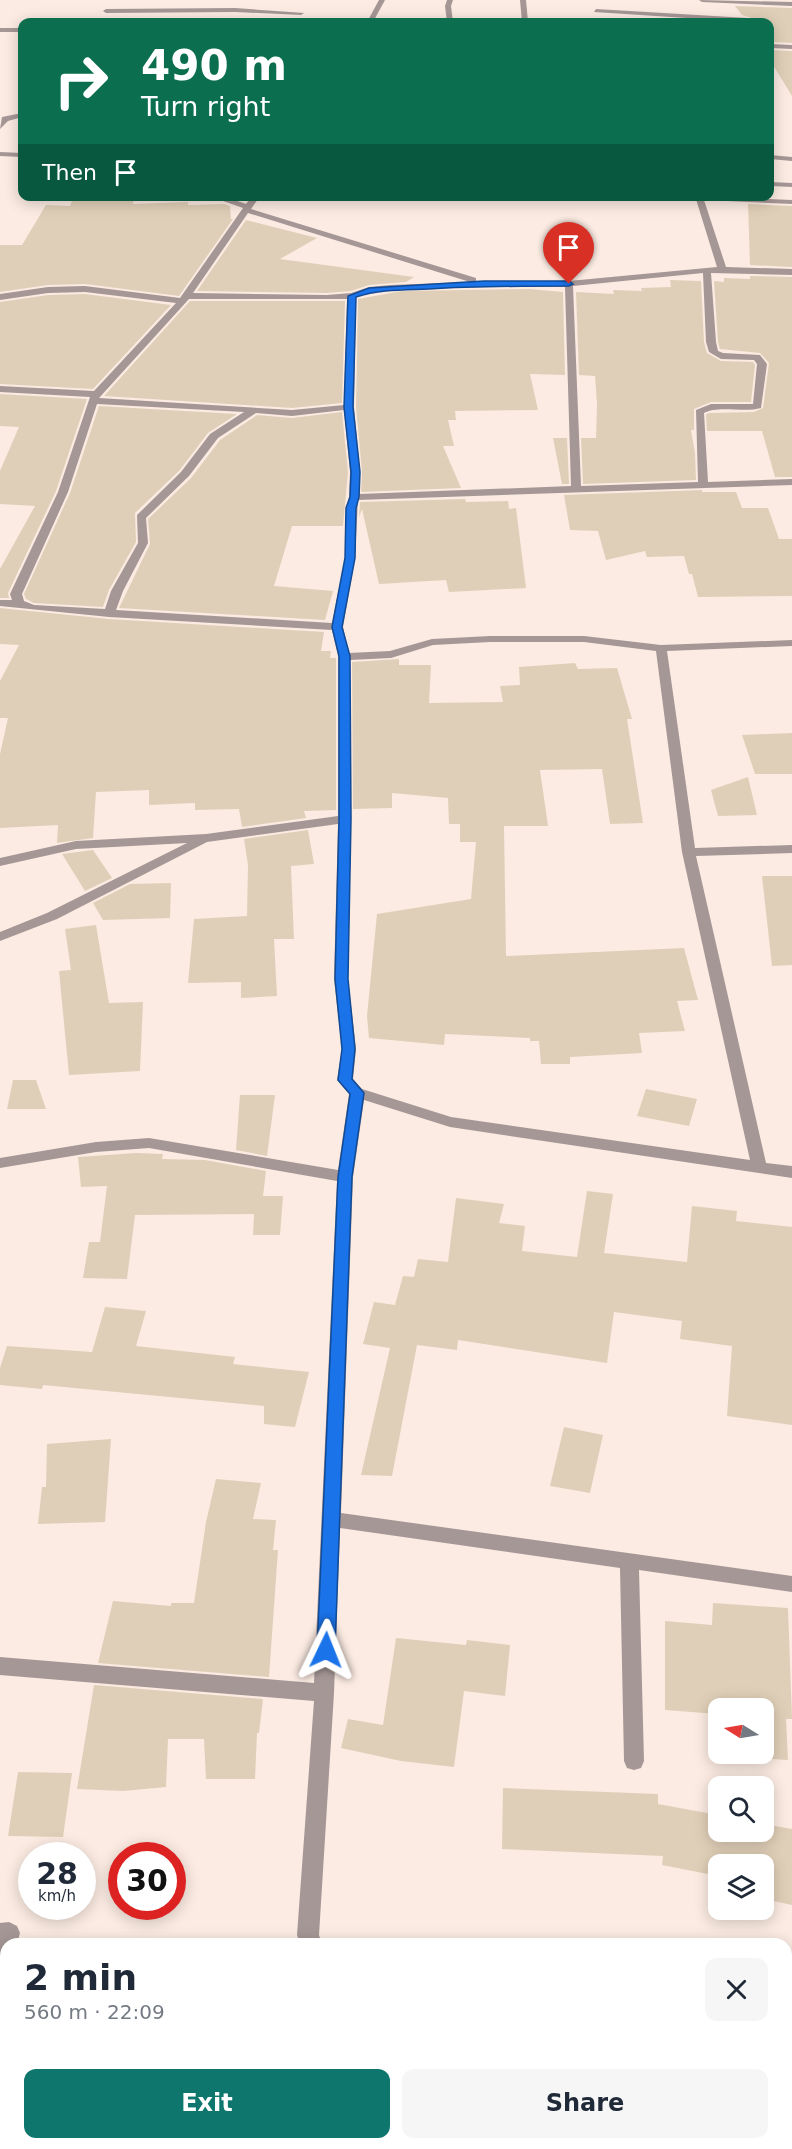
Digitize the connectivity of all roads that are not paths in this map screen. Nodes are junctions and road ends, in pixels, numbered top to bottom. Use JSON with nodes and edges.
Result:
{"nodes":[{"id":1,"x":114,"y":0,"type":"edge"},
{"id":2,"x":382,"y":0,"type":"edge"},
{"id":3,"x":450,"y":0,"type":"edge"},
{"id":4,"x":523,"y":0,"type":"edge"},
{"id":5,"x":702,"y":0,"type":"edge"},
{"id":6,"x":750,"y":3,"type":"junction"},
{"id":7,"x":792,"y":4,"type":"edge"},
{"id":8,"x":596,"y":11,"type":"dead end"},
{"id":9,"x":301,"y":18,"type":"edge"},
{"id":10,"x":372,"y":18,"type":"edge"},
{"id":11,"x":450,"y":18,"type":"edge"},
{"id":12,"x":525,"y":18,"type":"edge"},
{"id":13,"x":702,"y":18,"type":"edge"},
{"id":14,"x":748,"y":18,"type":"edge"},
{"id":15,"x":0,"y":30,"type":"edge"},
{"id":16,"x":18,"y":30,"type":"edge"},
{"id":17,"x":774,"y":46,"type":"edge"},
{"id":18,"x":792,"y":47,"type":"edge"},
{"id":19,"x":18,"y":116,"type":"edge"},
{"id":20,"x":0,"y":127,"type":"edge"},
{"id":21,"x":0,"y":154,"type":"edge"},
{"id":22,"x":18,"y":155,"type":"edge"},
{"id":23,"x":774,"y":157,"type":"edge"},
{"id":24,"x":792,"y":159,"type":"edge"},
{"id":25,"x":774,"y":184,"type":"edge"},
{"id":26,"x":792,"y":185,"type":"edge"},
{"id":27,"x":227,"y":201,"type":"edge"},
{"id":28,"x":252,"y":201,"type":"edge"},
{"id":29,"x":700,"y":201,"type":"edge"},
{"id":30,"x":773,"y":201,"type":"edge"},
{"id":31,"x":792,"y":202,"type":"edge"},
{"id":32,"x":247,"y":208,"type":"junction"},
{"id":33,"x":722,"y":269,"type":"junction"},
{"id":34,"x":707,"y":272,"type":"junction"},
{"id":35,"x":792,"y":272,"type":"edge"},
{"id":36,"x":484,"y":284,"type":"junction"},
{"id":37,"x":569,"y":284,"type":"junction"},
{"id":38,"x":352,"y":296,"type":"junction"},
{"id":39,"x":0,"y":297,"type":"edge"},
{"id":40,"x":185,"y":298,"type":"junction"},
{"id":41,"x":0,"y":389,"type":"edge"},
{"id":42,"x":95,"y":397,"type":"junction"},
{"id":43,"x":349,"y":407,"type":"junction"},
{"id":44,"x":253,"y":411,"type":"junction"},
{"id":45,"x":792,"y":482,"type":"edge"},
{"id":46,"x":703,"y":483,"type":"junction"},
{"id":47,"x":576,"y":489,"type":"junction"},
{"id":48,"x":354,"y":497,"type":"junction"},
{"id":49,"x":0,"y":603,"type":"edge"},
{"id":50,"x":19,"y":603,"type":"junction"},
{"id":51,"x":109,"y":614,"type":"junction"},
{"id":52,"x":337,"y":627,"type":"junction"},
{"id":53,"x":792,"y":643,"type":"edge"},
{"id":54,"x":661,"y":648,"type":"junction"},
{"id":55,"x":344,"y":657,"type":"junction"},
{"id":56,"x":345,"y":819,"type":"junction"},
{"id":57,"x":206,"y":838,"type":"junction"},
{"id":58,"x":792,"y":849,"type":"edge"},
{"id":59,"x":688,"y":852,"type":"junction"},
{"id":60,"x":0,"y":862,"type":"edge"},
{"id":61,"x":0,"y":938,"type":"edge"},
{"id":62,"x":357,"y":1093,"type":"junction"},
{"id":63,"x":0,"y":1163,"type":"edge"},
{"id":64,"x":759,"y":1167,"type":"junction"},
{"id":65,"x":792,"y":1172,"type":"edge"},
{"id":66,"x":345,"y":1177,"type":"junction"},
{"id":67,"x":330,"y":1519,"type":"junction"},
{"id":68,"x":628,"y":1561,"type":"junction"},
{"id":69,"x":792,"y":1584,"type":"edge"},
{"id":70,"x":0,"y":1666,"type":"edge"},
{"id":71,"x":324,"y":1693,"type":"junction"},
{"id":72,"x":634,"y":1761,"type":"dead end"},
{"id":73,"x":308,"y":1938,"type":"edge"}],
"edges":[{"from":1,"to":9,"type":"street"},
{"from":2,"to":10,"type":"street"},
{"from":3,"to":11,"type":"street"},
{"from":4,"to":12,"type":"street"},
{"from":5,"to":6,"type":"street"},
{"from":6,"to":7,"type":"street"},
{"from":6,"to":14,"type":"street"},
{"from":8,"to":13,"type":"street"},
{"from":15,"to":16,"type":"street"},
{"from":17,"to":18,"type":"street"},
{"from":19,"to":20,"type":"street"},
{"from":21,"to":22,"type":"street"},
{"from":23,"to":24,"type":"street"},
{"from":25,"to":26,"type":"street"},
{"from":27,"to":32,"type":"street"},
{"from":28,"to":32,"type":"street"},
{"from":29,"to":33,"type":"street"},
{"from":30,"to":31,"type":"street"},
{"from":32,"to":36,"type":"street"},
{"from":32,"to":40,"type":"street"},
{"from":33,"to":34,"type":"street"},
{"from":33,"to":35,"type":"street"},
{"from":34,"to":37,"type":"street"},
{"from":34,"to":46,"type":"street"},
{"from":36,"to":37,"type":"street"},
{"from":36,"to":38,"type":"street"},
{"from":37,"to":47,"type":"street"},
{"from":38,"to":40,"type":"street"},
{"from":38,"to":43,"type":"street"},
{"from":39,"to":40,"type":"street"},
{"from":40,"to":42,"type":"street"},
{"from":41,"to":42,"type":"street"},
{"from":42,"to":44,"type":"street"},
{"from":42,"to":50,"type":"street"},
{"from":43,"to":44,"type":"street"},
{"from":43,"to":48,"type":"street"},
{"from":44,"to":51,"type":"street"},
{"from":45,"to":46,"type":"street"},
{"from":46,"to":47,"type":"street"},
{"from":47,"to":48,"type":"street"},
{"from":48,"to":52,"type":"street"},
{"from":49,"to":50,"type":"street"},
{"from":50,"to":51,"type":"street"},
{"from":51,"to":52,"type":"street"},
{"from":52,"to":55,"type":"street"},
{"from":53,"to":54,"type":"street"},
{"from":54,"to":55,"type":"street"},
{"from":54,"to":59,"type":"street"},
{"from":55,"to":56,"type":"street"},
{"from":56,"to":57,"type":"street"},
{"from":56,"to":62,"type":"street"},
{"from":57,"to":60,"type":"street"},
{"from":57,"to":61,"type":"street"},
{"from":58,"to":59,"type":"street"},
{"from":59,"to":64,"type":"street"},
{"from":62,"to":64,"type":"street"},
{"from":62,"to":66,"type":"street"},
{"from":63,"to":66,"type":"street"},
{"from":64,"to":65,"type":"street"},
{"from":66,"to":67,"type":"street"},
{"from":67,"to":68,"type":"street"},
{"from":67,"to":71,"type":"street"},
{"from":68,"to":69,"type":"street"},
{"from":68,"to":72,"type":"street"},
{"from":70,"to":71,"type":"street"},
{"from":71,"to":73,"type":"street"}]}
